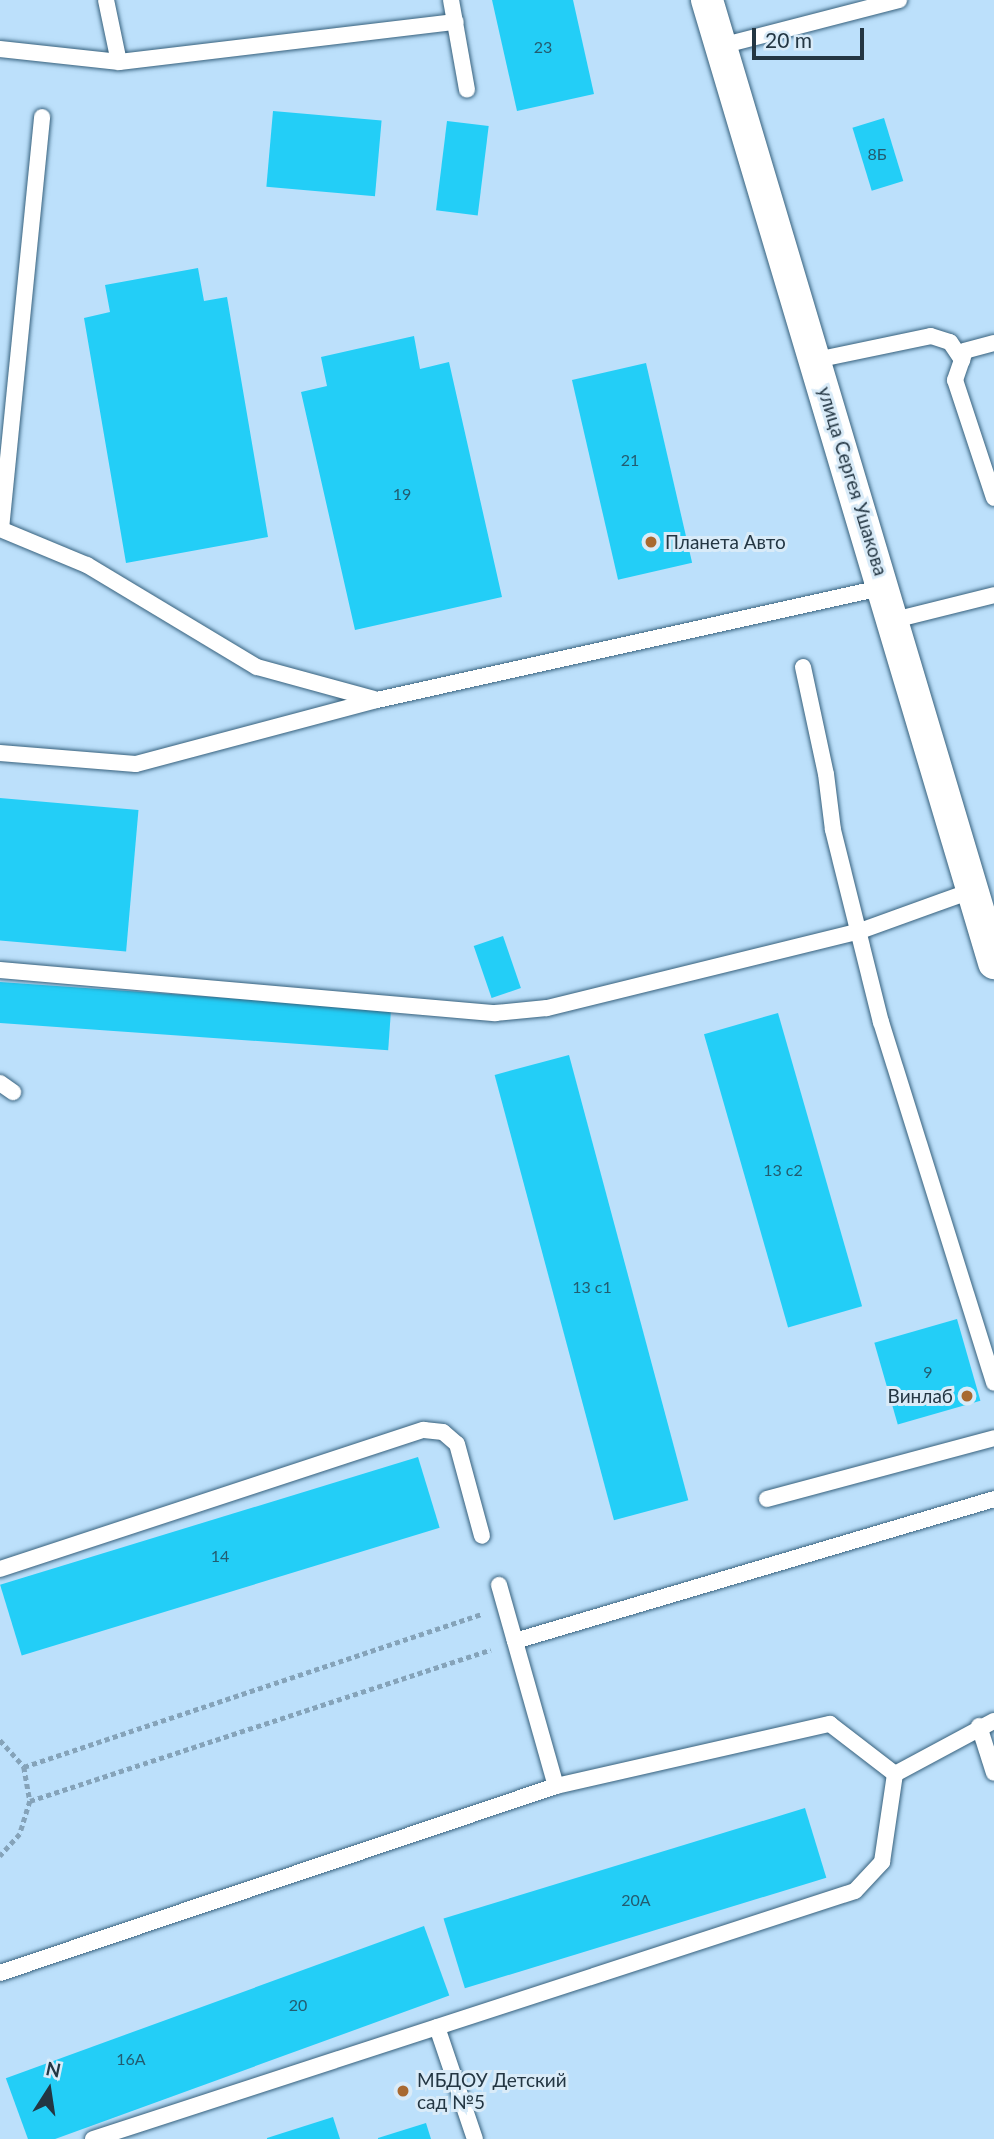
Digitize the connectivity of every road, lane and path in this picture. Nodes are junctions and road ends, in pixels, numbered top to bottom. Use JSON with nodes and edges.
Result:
{"nodes":[{"id":1,"x":106,"y":0,"type":"edge"},
{"id":2,"x":451,"y":0,"type":"edge"},
{"id":3,"x":707,"y":0,"type":"edge"},
{"id":4,"x":899,"y":0,"type":"edge"},
{"id":5,"x":456,"y":22,"type":"junction"},
{"id":6,"x":721,"y":46,"type":"junction"},
{"id":7,"x":0,"y":49,"type":"edge"},
{"id":8,"x":119,"y":62,"type":"junction"},
{"id":9,"x":467,"y":90,"type":"dead end"},
{"id":10,"x":42,"y":117,"type":"dead end"},
{"id":11,"x":994,"y":342,"type":"edge"},
{"id":12,"x":816,"y":360,"type":"junction"},
{"id":13,"x":962,"y":360,"type":"junction"},
{"id":14,"x":994,"y":498,"type":"edge"},
{"id":15,"x":1,"y":529,"type":"edge"},
{"id":16,"x":885,"y":587,"type":"junction"},
{"id":17,"x":994,"y":595,"type":"edge"},
{"id":18,"x":894,"y":620,"type":"junction"},
{"id":19,"x":803,"y":667,"type":"dead end"},
{"id":20,"x":377,"y":700,"type":"junction"},
{"id":21,"x":0,"y":753,"type":"edge"},
{"id":22,"x":971,"y":891,"type":"junction"},
{"id":23,"x":860,"y":931,"type":"junction"},
{"id":24,"x":994,"y":962,"type":"edge"},
{"id":25,"x":0,"y":970,"type":"edge"},
{"id":26,"x":994,"y":1383,"type":"edge"},
{"id":27,"x":994,"y":1438,"type":"edge"},
{"id":28,"x":768,"y":1499,"type":"dead end"},
{"id":29,"x":994,"y":1499,"type":"edge"},
{"id":30,"x":482,"y":1536,"type":"dead end"},
{"id":31,"x":0,"y":1569,"type":"edge"},
{"id":32,"x":499,"y":1585,"type":"dead end"},
{"id":33,"x":505,"y":1606,"type":"junction"},
{"id":34,"x":515,"y":1641,"type":"junction"},
{"id":35,"x":987,"y":1724,"type":"edge"},
{"id":36,"x":0,"y":1740,"type":"edge"},
{"id":37,"x":24,"y":1767,"type":"junction"},
{"id":38,"x":994,"y":1773,"type":"edge"},
{"id":39,"x":895,"y":1774,"type":"junction"},
{"id":40,"x":556,"y":1786,"type":"junction"},
{"id":41,"x":30,"y":1801,"type":"junction"},
{"id":42,"x":0,"y":1856,"type":"edge"},
{"id":43,"x":0,"y":1973,"type":"edge"},
{"id":44,"x":437,"y":2027,"type":"junction"},
{"id":45,"x":93,"y":2139,"type":"edge"},
{"id":46,"x":475,"y":2139,"type":"edge"}],
"edges":[{"from":1,"to":8,"type":"lane"},
{"from":2,"to":5,"type":"lane"},
{"from":3,"to":6,"type":"street","name":"улица Сергея Ушакова"},
{"from":4,"to":6,"type":"lane"},
{"from":5,"to":8,"type":"lane"},
{"from":5,"to":9,"type":"lane"},
{"from":6,"to":12,"type":"street","name":"улица Сергея Ушакова"},
{"from":7,"to":8,"type":"lane"},
{"from":10,"to":15,"type":"lane"},
{"from":11,"to":13,"type":"lane"},
{"from":12,"to":13,"type":"lane"},
{"from":12,"to":16,"type":"street","name":"улица Сергея Ушакова"},
{"from":13,"to":14,"type":"lane"},
{"from":15,"to":20,"type":"lane"},
{"from":16,"to":18,"type":"street","name":"улица Сергея Ушакова"},
{"from":16,"to":20,"type":"lane"},
{"from":17,"to":18,"type":"lane"},
{"from":18,"to":22,"type":"street","name":"улица Сергея Ушакова"},
{"from":19,"to":23,"type":"lane"},
{"from":20,"to":21,"type":"lane"},
{"from":22,"to":23,"type":"lane"},
{"from":22,"to":24,"type":"street","name":"улица Сергея Ушакова"},
{"from":23,"to":25,"type":"lane"},
{"from":23,"to":26,"type":"lane"},
{"from":27,"to":28,"type":"lane"},
{"from":29,"to":34,"type":"lane"},
{"from":30,"to":31,"type":"lane"},
{"from":32,"to":33,"type":"lane"},
{"from":33,"to":34,"type":"lane"},
{"from":33,"to":37,"type":"path"},
{"from":34,"to":40,"type":"lane"},
{"from":34,"to":41,"type":"path"},
{"from":35,"to":38,"type":"lane"},
{"from":35,"to":39,"type":"lane"},
{"from":36,"to":37,"type":"path"},
{"from":37,"to":41,"type":"path"},
{"from":39,"to":40,"type":"lane"},
{"from":39,"to":44,"type":"lane"},
{"from":40,"to":43,"type":"lane"},
{"from":41,"to":42,"type":"path"},
{"from":44,"to":45,"type":"lane"},
{"from":44,"to":46,"type":"lane"}]}
